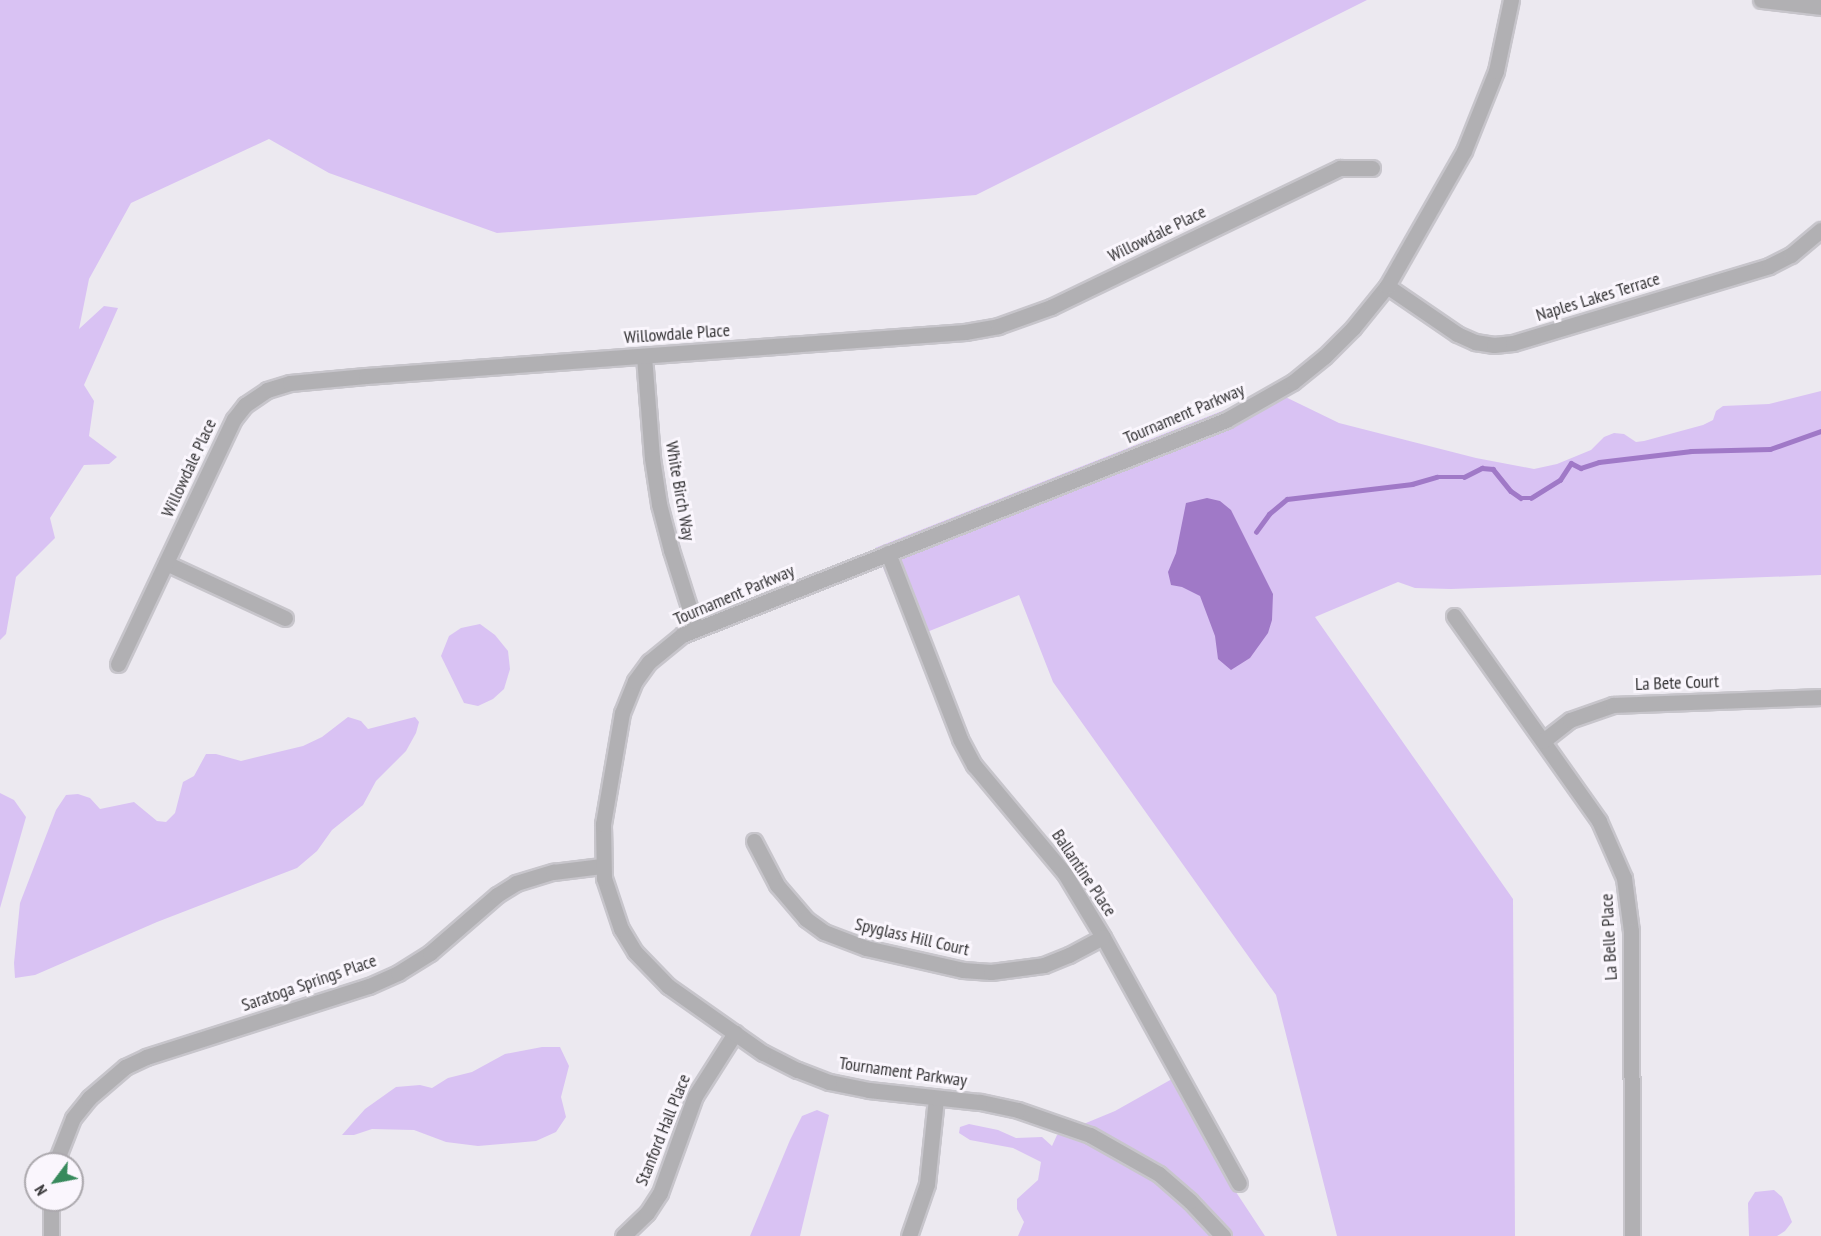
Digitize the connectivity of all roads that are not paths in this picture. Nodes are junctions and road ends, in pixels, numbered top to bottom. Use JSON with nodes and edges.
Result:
{"nodes":[{"id":1,"x":1511,"y":0,"type":"edge"},
{"id":2,"x":1761,"y":0,"type":"edge"},
{"id":3,"x":1821,"y":7,"type":"edge"},
{"id":4,"x":1372,"y":168,"type":"dead end"},
{"id":5,"x":1821,"y":230,"type":"edge"},
{"id":6,"x":1387,"y":286,"type":"junction"},
{"id":7,"x":644,"y":356,"type":"junction"},
{"id":8,"x":888,"y":554,"type":"junction"},
{"id":9,"x":166,"y":563,"type":"junction"},
{"id":10,"x":1454,"y":616,"type":"dead end"},
{"id":11,"x":285,"y":618,"type":"dead end"},
{"id":12,"x":696,"y":629,"type":"junction"},
{"id":13,"x":118,"y":664,"type":"dead end"},
{"id":14,"x":1821,"y":697,"type":"edge"},
{"id":15,"x":1543,"y":741,"type":"junction"},
{"id":16,"x":754,"y":841,"type":"dead end"},
{"id":17,"x":602,"y":866,"type":"junction"},
{"id":18,"x":1103,"y":937,"type":"junction"},
{"id":19,"x":735,"y":1033,"type":"junction"},
{"id":20,"x":936,"y":1098,"type":"junction"},
{"id":21,"x":60,"y":1152,"type":"edge"},
{"id":22,"x":1239,"y":1183,"type":"dead end"},
{"id":23,"x":51,"y":1212,"type":"edge"},
{"id":24,"x":51,"y":1236,"type":"edge"},
{"id":25,"x":623,"y":1236,"type":"edge"},
{"id":26,"x":909,"y":1236,"type":"edge"},
{"id":27,"x":1223,"y":1236,"type":"edge"},
{"id":28,"x":1632,"y":1236,"type":"edge"}],
"edges":[{"from":1,"to":6,"type":"street","name":"Tournament Parkway"},
{"from":2,"to":3,"type":"street"},
{"from":4,"to":7,"type":"street","name":"Willowdale Place"},
{"from":5,"to":6,"type":"street","name":"Naples Lakes Terrace"},
{"from":6,"to":8,"type":"street","name":"Tournament Parkway"},
{"from":7,"to":9,"type":"street","name":"Willowdale Place"},
{"from":7,"to":12,"type":"street","name":"White Birch Way"},
{"from":8,"to":12,"type":"street","name":"Tournament Parkway"},
{"from":8,"to":18,"type":"street","name":"Ballantine Place"},
{"from":9,"to":11,"type":"street"},
{"from":9,"to":13,"type":"street","name":"Willowdale Place"},
{"from":10,"to":15,"type":"street","name":"La Belle Place"},
{"from":12,"to":17,"type":"street","name":"Tournament Parkway"},
{"from":14,"to":15,"type":"street","name":"La Bete Court"},
{"from":15,"to":28,"type":"street","name":"La Belle Place"},
{"from":16,"to":18,"type":"street","name":"Spyglass Hill Court"},
{"from":17,"to":19,"type":"street","name":"Tournament Parkway"},
{"from":17,"to":21,"type":"street","name":"Saratoga Springs Place"},
{"from":18,"to":22,"type":"street","name":"Ballantine Place"},
{"from":19,"to":20,"type":"street","name":"Tournament Parkway"},
{"from":19,"to":25,"type":"street","name":"Stanford Hall Place"},
{"from":20,"to":26,"type":"street"},
{"from":20,"to":27,"type":"street","name":"Tournament Parkway"},
{"from":23,"to":24,"type":"street"}]}
